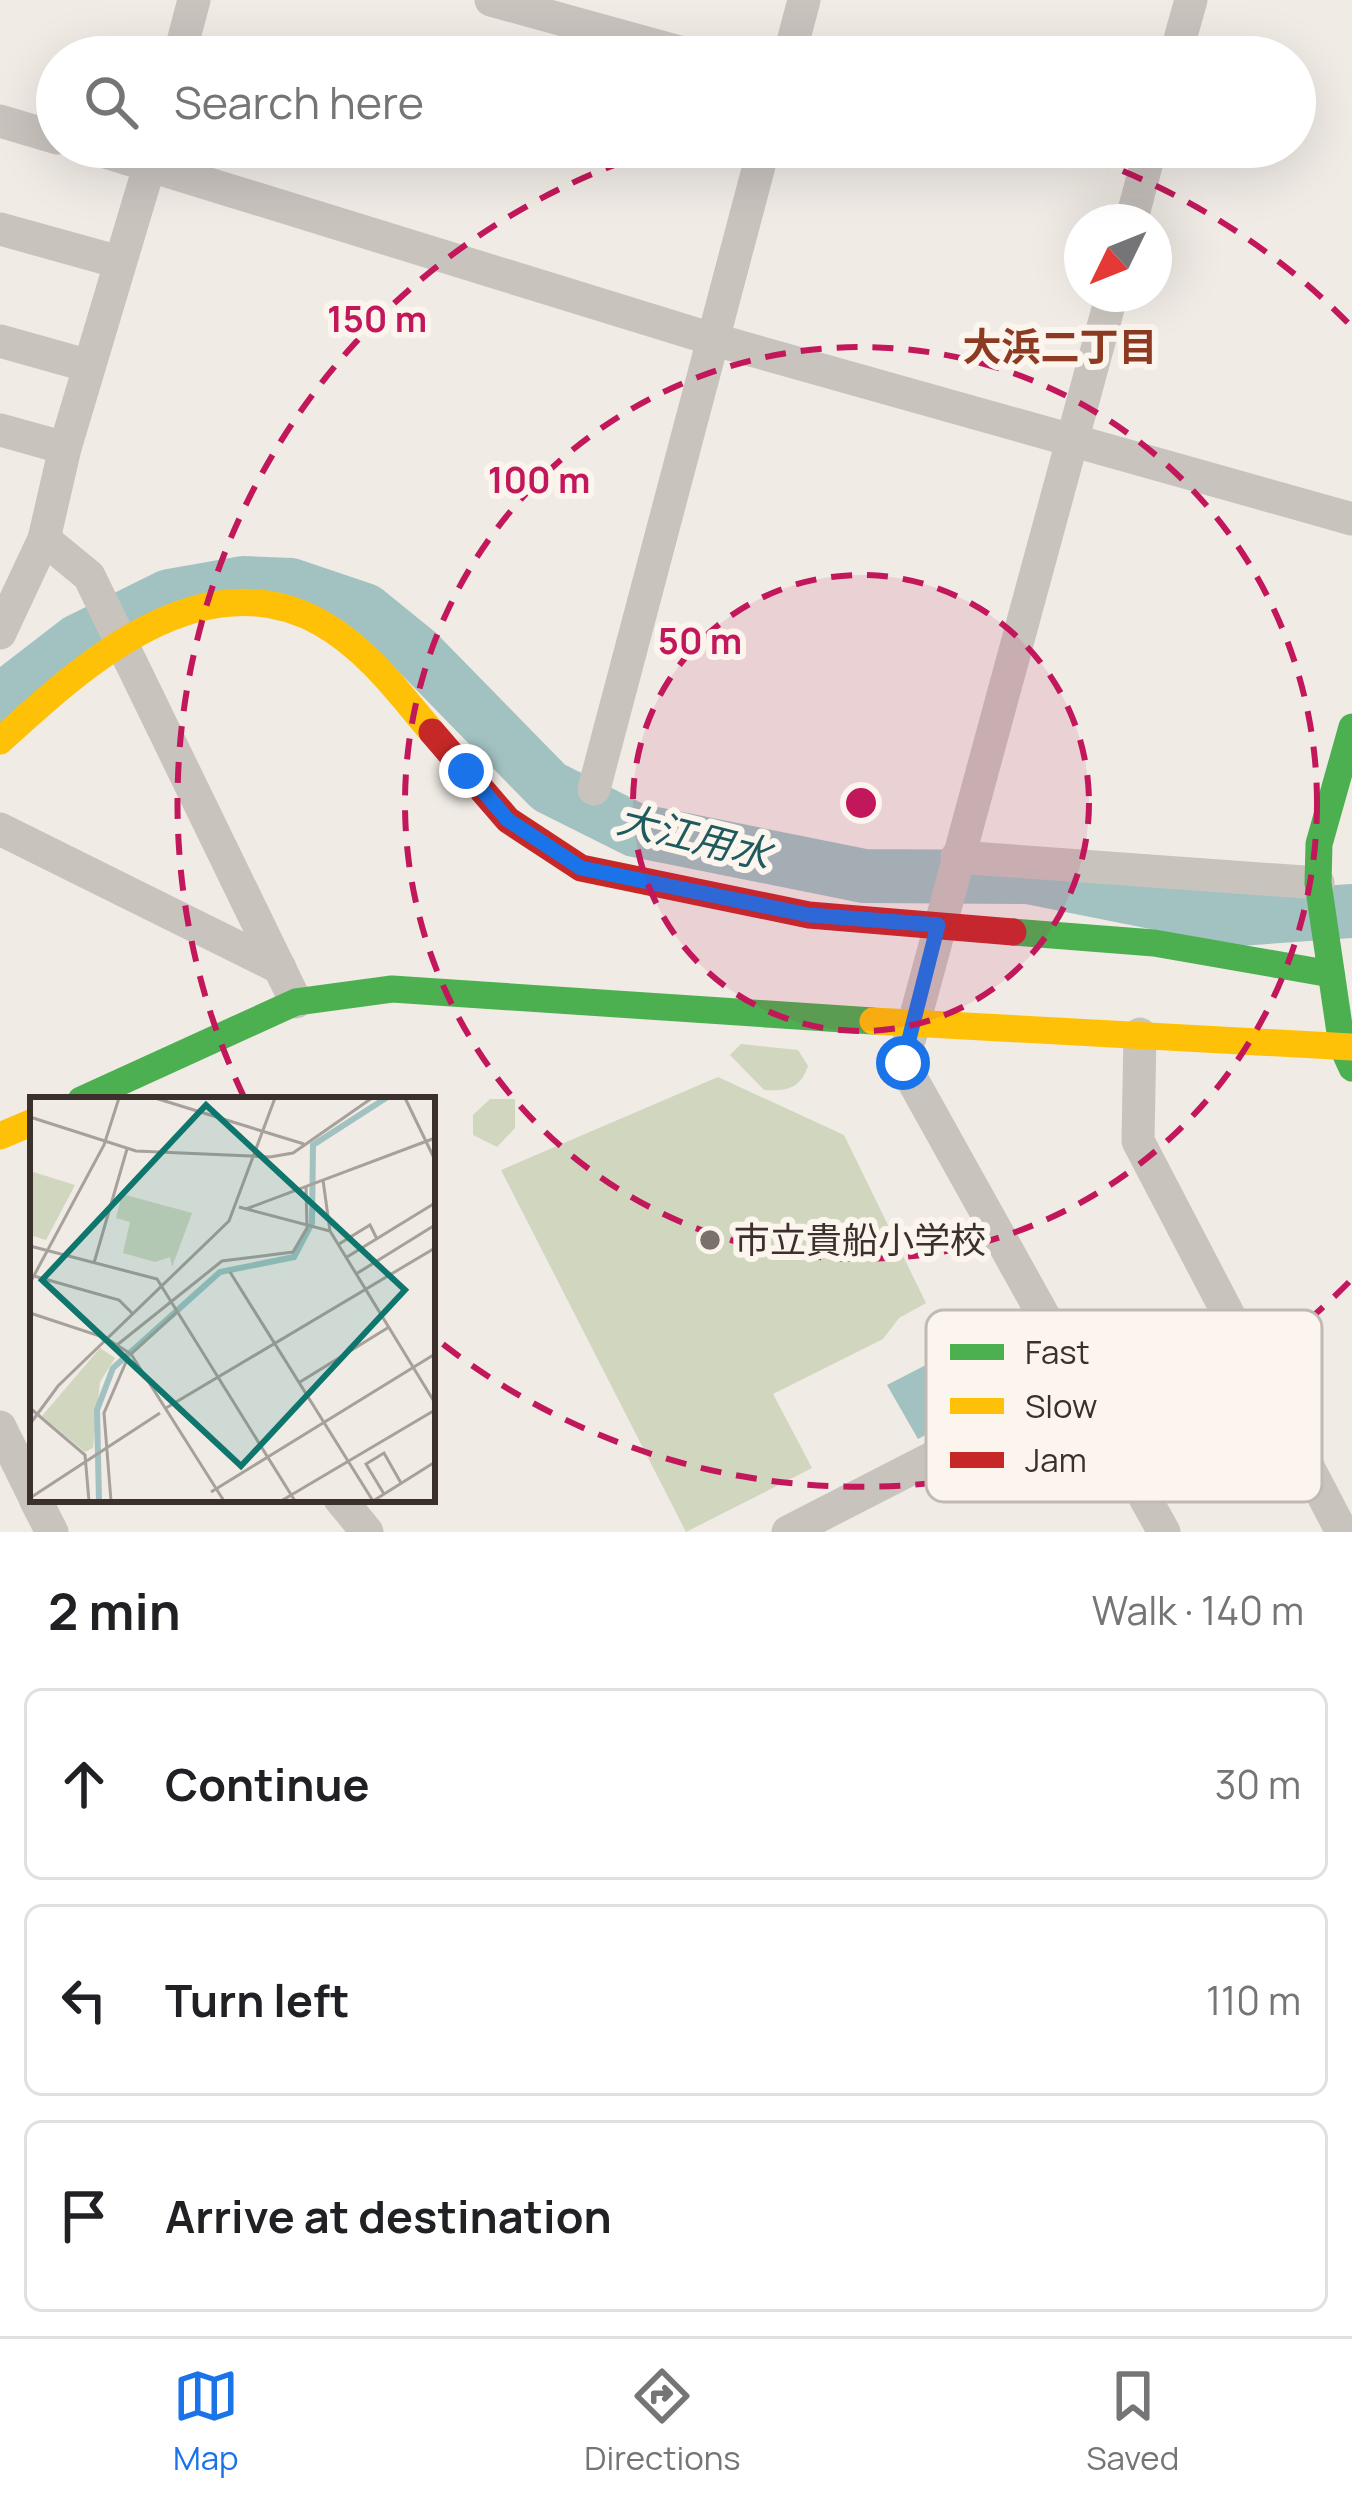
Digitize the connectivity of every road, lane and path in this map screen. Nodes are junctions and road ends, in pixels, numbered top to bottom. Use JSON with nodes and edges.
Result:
{"nodes":[{"id":1,"x":194,"y":0,"type":"edge"},
{"id":2,"x":491,"y":0,"type":"edge"},
{"id":3,"x":804,"y":0,"type":"edge"},
{"id":4,"x":1190,"y":0,"type":"edge"},
{"id":5,"x":185,"y":36,"type":"edge"},
{"id":6,"x":621,"y":36,"type":"edge"},
{"id":7,"x":795,"y":36,"type":"edge"},
{"id":8,"x":1181,"y":36,"type":"edge"},
{"id":9,"x":0,"y":122,"type":"edge"},
{"id":10,"x":36,"y":132,"type":"edge"},
{"id":11,"x":149,"y":168,"type":"edge"},
{"id":12,"x":189,"y":168,"type":"edge"},
{"id":13,"x":758,"y":168,"type":"edge"},
{"id":14,"x":1145,"y":168,"type":"edge"},
{"id":15,"x":1136,"y":204,"type":"edge"},
{"id":16,"x":0,"y":230,"type":"edge"},
{"id":17,"x":119,"y":262,"type":"junction"},
{"id":18,"x":1107,"y":312,"type":"edge"},
{"id":19,"x":712,"y":340,"type":"junction"},
{"id":20,"x":0,"y":341,"type":"edge"},
{"id":21,"x":89,"y":366,"type":"junction"},
{"id":22,"x":0,"y":430,"type":"edge"},
{"id":23,"x":1072,"y":442,"type":"junction"},
{"id":24,"x":65,"y":448,"type":"junction"},
{"id":25,"x":1352,"y":518,"type":"edge"},
{"id":26,"x":44,"y":539,"type":"junction"},
{"id":27,"x":0,"y":633,"type":"edge"},
{"id":28,"x":120,"y":639,"type":"junction"},
{"id":29,"x":1352,"y":728,"type":"edge"},
{"id":30,"x":0,"y":742,"type":"edge"},
{"id":31,"x":594,"y":790,"type":"dead end"},
{"id":32,"x":0,"y":829,"type":"edge"},
{"id":33,"x":956,"y":862,"type":"junction"},
{"id":34,"x":1319,"y":890,"type":"junction"},
{"id":35,"x":939,"y":922,"type":"junction"},
{"id":36,"x":280,"y":968,"type":"junction"},
{"id":37,"x":1330,"y":969,"type":"junction"},
{"id":38,"x":296,"y":1002,"type":"junction"},
{"id":39,"x":911,"y":1024,"type":"junction"},
{"id":40,"x":1140,"y":1034,"type":"junction"},
{"id":41,"x":1349,"y":1053,"type":"edge"},
{"id":42,"x":88,"y":1097,"type":"edge"},
{"id":43,"x":1044,"y":1310,"type":"edge"},
{"id":44,"x":1226,"y":1310,"type":"edge"},
{"id":45,"x":0,"y":1427,"type":"edge"},
{"id":46,"x":926,"y":1461,"type":"edge"},
{"id":47,"x":30,"y":1489,"type":"edge"},
{"id":48,"x":1322,"y":1494,"type":"edge"},
{"id":49,"x":37,"y":1502,"type":"edge"},
{"id":50,"x":342,"y":1502,"type":"edge"},
{"id":51,"x":1148,"y":1502,"type":"edge"},
{"id":52,"x":52,"y":1532,"type":"edge"},
{"id":53,"x":367,"y":1532,"type":"edge"},
{"id":54,"x":788,"y":1532,"type":"edge"},
{"id":55,"x":1164,"y":1532,"type":"edge"},
{"id":56,"x":1342,"y":1532,"type":"edge"}],
"edges":[{"from":1,"to":5,"type":"street"},
{"from":2,"to":6,"type":"street"},
{"from":3,"to":7,"type":"street"},
{"from":4,"to":8,"type":"street"},
{"from":9,"to":10,"type":"street"},
{"from":11,"to":17,"type":"street"},
{"from":12,"to":19,"type":"street"},
{"from":13,"to":19,"type":"street"},
{"from":14,"to":15,"type":"street"},
{"from":16,"to":17,"type":"street"},
{"from":17,"to":21,"type":"street"},
{"from":18,"to":23,"type":"street"},
{"from":19,"to":23,"type":"street"},
{"from":19,"to":31,"type":"street"},
{"from":20,"to":21,"type":"street"},
{"from":21,"to":24,"type":"street"},
{"from":22,"to":24,"type":"street"},
{"from":23,"to":25,"type":"street"},
{"from":23,"to":33,"type":"street"},
{"from":24,"to":26,"type":"street"},
{"from":26,"to":27,"type":"street"},
{"from":26,"to":28,"type":"street"},
{"from":28,"to":30,"type":"street"},
{"from":28,"to":35,"type":"street"},
{"from":28,"to":36,"type":"street"},
{"from":29,"to":34,"type":"street"},
{"from":32,"to":36,"type":"street"},
{"from":33,"to":34,"type":"street"},
{"from":33,"to":35,"type":"street"},
{"from":34,"to":37,"type":"street"},
{"from":35,"to":37,"type":"street"},
{"from":35,"to":39,"type":"street"},
{"from":36,"to":38,"type":"street"},
{"from":37,"to":41,"type":"street"},
{"from":38,"to":39,"type":"street"},
{"from":38,"to":42,"type":"street"},
{"from":39,"to":40,"type":"street"},
{"from":39,"to":43,"type":"street"},
{"from":40,"to":41,"type":"street"},
{"from":40,"to":44,"type":"street"},
{"from":45,"to":47,"type":"street"},
{"from":46,"to":54,"type":"street"},
{"from":48,"to":56,"type":"street"},
{"from":49,"to":52,"type":"street"},
{"from":50,"to":53,"type":"street"},
{"from":51,"to":55,"type":"street"}]}
